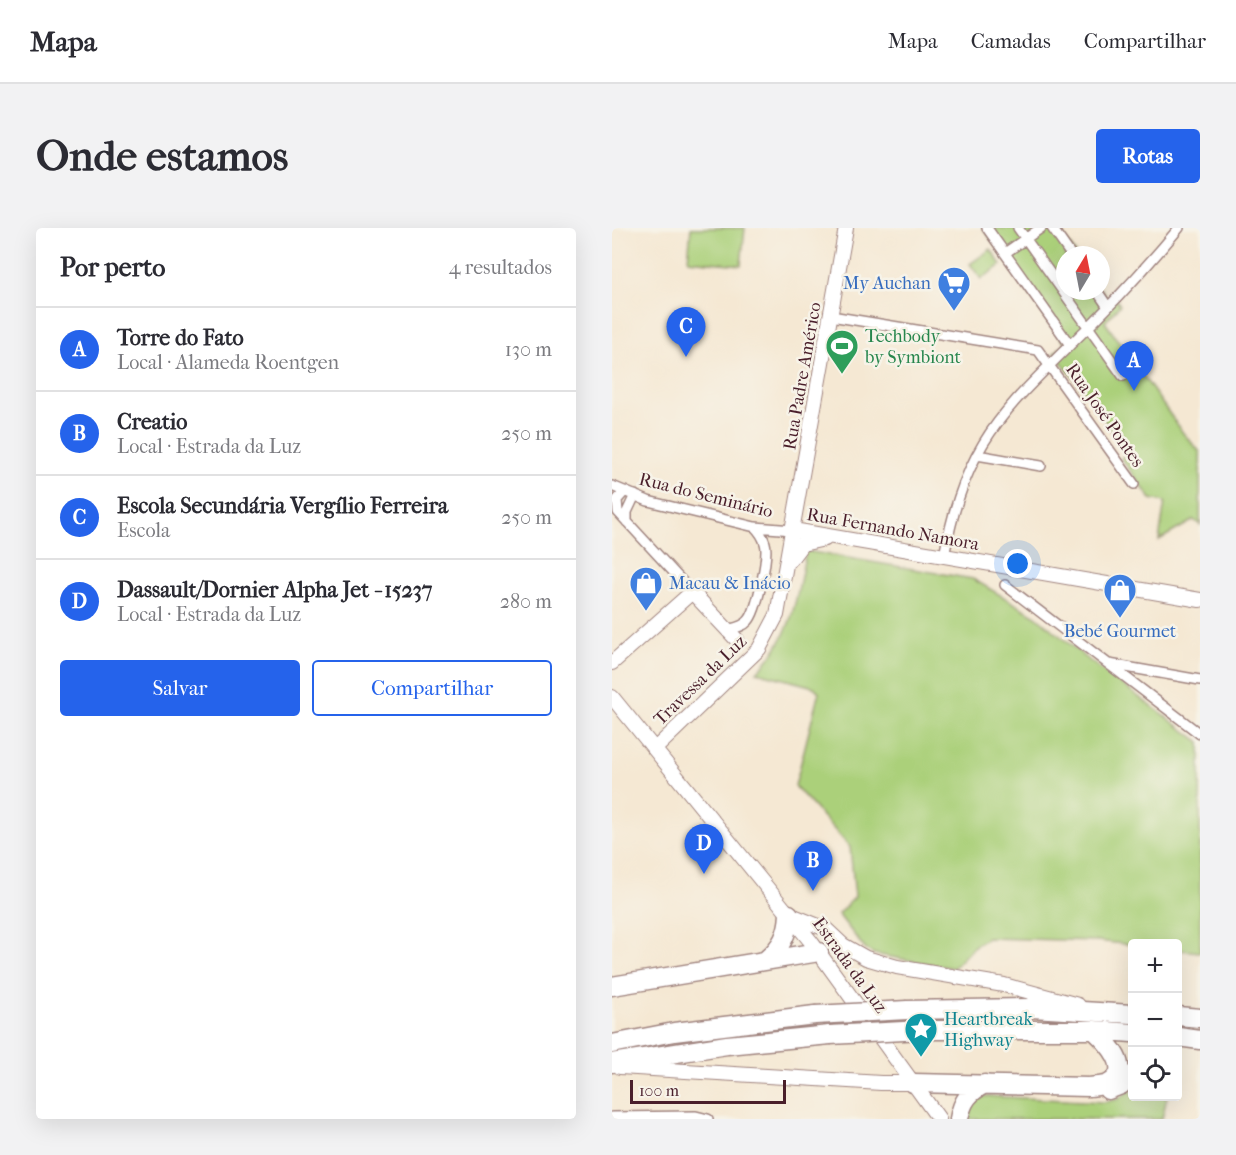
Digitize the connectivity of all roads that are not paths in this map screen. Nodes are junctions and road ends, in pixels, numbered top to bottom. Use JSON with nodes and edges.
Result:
{"nodes":[{"id":1,"x":846,"y":228,"type":"edge"},
{"id":2,"x":987,"y":228,"type":"edge"},
{"id":3,"x":1018,"y":228,"type":"edge"},
{"id":4,"x":1041,"y":228,"type":"edge"},
{"id":5,"x":1052,"y":228,"type":"edge"},
{"id":6,"x":1179,"y":228,"type":"edge"},
{"id":7,"x":1026,"y":239,"type":"junction"},
{"id":8,"x":1065,"y":246,"type":"edge"},
{"id":9,"x":1005,"y":253,"type":"junction"},
{"id":10,"x":1103,"y":300,"type":"edge"},
{"id":11,"x":1108,"y":307,"type":"junction"},
{"id":12,"x":831,"y":316,"type":"junction"},
{"id":13,"x":1088,"y":327,"type":"junction"},
{"id":14,"x":1070,"y":345,"type":"junction"},
{"id":15,"x":1050,"y":364,"type":"junction"},
{"id":16,"x":1123,"y":375,"type":"dead end"},
{"id":17,"x":977,"y":455,"type":"junction"},
{"id":18,"x":1041,"y":466,"type":"dead end"},
{"id":19,"x":1134,"y":484,"type":"dead end"},
{"id":20,"x":612,"y":486,"type":"edge"},
{"id":21,"x":630,"y":493,"type":"junction"},
{"id":22,"x":755,"y":527,"type":"junction"},
{"id":23,"x":793,"y":530,"type":"junction"},
{"id":24,"x":835,"y":537,"type":"junction"},
{"id":25,"x":944,"y":555,"type":"junction"},
{"id":26,"x":787,"y":565,"type":"junction"},
{"id":27,"x":1005,"y":585,"type":"dead end"},
{"id":28,"x":692,"y":592,"type":"junction"},
{"id":29,"x":1200,"y":600,"type":"edge"},
{"id":30,"x":727,"y":630,"type":"junction"},
{"id":31,"x":766,"y":638,"type":"junction"},
{"id":32,"x":737,"y":640,"type":"junction"},
{"id":33,"x":612,"y":663,"type":"edge"},
{"id":34,"x":1107,"y":664,"type":"junction"},
{"id":35,"x":731,"y":677,"type":"junction"},
{"id":36,"x":1200,"y":680,"type":"edge"},
{"id":37,"x":612,"y":697,"type":"edge"},
{"id":38,"x":1200,"y":734,"type":"edge"},
{"id":39,"x":655,"y":749,"type":"junction"},
{"id":40,"x":789,"y":914,"type":"junction"},
{"id":41,"x":819,"y":952,"type":"junction"},
{"id":42,"x":767,"y":959,"type":"junction"},
{"id":43,"x":612,"y":986,"type":"edge"},
{"id":44,"x":1104,"y":1012,"type":"junction"},
{"id":45,"x":1128,"y":1014,"type":"edge"},
{"id":46,"x":1182,"y":1016,"type":"edge"},
{"id":47,"x":1200,"y":1018,"type":"edge"},
{"id":48,"x":1094,"y":1030,"type":"junction"},
{"id":49,"x":1128,"y":1033,"type":"edge"},
{"id":50,"x":1182,"y":1037,"type":"edge"},
{"id":51,"x":1198,"y":1039,"type":"edge"},
{"id":52,"x":612,"y":1044,"type":"edge"},
{"id":53,"x":1182,"y":1047,"type":"edge"},
{"id":54,"x":612,"y":1065,"type":"edge"},
{"id":55,"x":1128,"y":1078,"type":"edge"},
{"id":56,"x":913,"y":1083,"type":"junction"},
{"id":57,"x":985,"y":1084,"type":"junction"},
{"id":58,"x":1089,"y":1087,"type":"junction"},
{"id":59,"x":663,"y":1117,"type":"edge"},
{"id":60,"x":612,"y":1118,"type":"edge"},
{"id":61,"x":708,"y":1119,"type":"edge"},
{"id":62,"x":939,"y":1119,"type":"edge"},
{"id":63,"x":959,"y":1119,"type":"edge"}],
"edges":[{"from":1,"to":12,"type":"street","name":"Rua Padre Américo"},
{"from":2,"to":9,"type":"street"},
{"from":3,"to":7,"type":"street"},
{"from":4,"to":7,"type":"street"},
{"from":5,"to":8,"type":"street"},
{"from":6,"to":11,"type":"street"},
{"from":7,"to":9,"type":"street"},
{"from":7,"to":13,"type":"street"},
{"from":9,"to":14,"type":"street"},
{"from":10,"to":11,"type":"street"},
{"from":11,"to":13,"type":"street"},
{"from":12,"to":15,"type":"street"},
{"from":12,"to":23,"type":"street","name":"Rua Padre Américo"},
{"from":13,"to":14,"type":"street"},
{"from":13,"to":16,"type":"street"},
{"from":14,"to":15,"type":"street"},
{"from":15,"to":17,"type":"street"},
{"from":15,"to":19,"type":"street","name":"Rua José Pontes"},
{"from":17,"to":18,"type":"street"},
{"from":17,"to":25,"type":"street"},
{"from":20,"to":21,"type":"street","name":"Rua do Seminário"},
{"from":21,"to":22,"type":"street","name":"Rua do Seminário"},
{"from":21,"to":28,"type":"street"},
{"from":22,"to":23,"type":"street","name":"Rua do Seminário"},
{"from":22,"to":30,"type":"street","name":"Travessa da Luz"},
{"from":23,"to":24,"type":"street","name":"Rua Fernando Namora"},
{"from":23,"to":26,"type":"street","name":"Travessa da Luz"},
{"from":24,"to":25,"type":"street","name":"Rua Fernando Namora"},
{"from":24,"to":26,"type":"street"},
{"from":25,"to":29,"type":"street","name":"Rua Fernando Namora"},
{"from":26,"to":31,"type":"street","name":"Travessa da Luz"},
{"from":27,"to":34,"type":"street"},
{"from":28,"to":30,"type":"street"},
{"from":28,"to":33,"type":"street"},
{"from":30,"to":32,"type":"street"},
{"from":31,"to":32,"type":"street"},
{"from":31,"to":35,"type":"street","name":"Travessa da Luz"},
{"from":32,"to":35,"type":"street"},
{"from":34,"to":36,"type":"street"},
{"from":34,"to":38,"type":"street"},
{"from":35,"to":39,"type":"street","name":"Travessa da Luz"},
{"from":37,"to":39,"type":"street","name":"Estrada da Luz"},
{"from":39,"to":40,"type":"street","name":"Estrada da Luz"},
{"from":40,"to":41,"type":"street","name":"Estrada da Luz"},
{"from":40,"to":42,"type":"highway"},
{"from":40,"to":44,"type":"street"},
{"from":41,"to":42,"type":"highway"},
{"from":41,"to":56,"type":"street","name":"Estrada da Luz"},
{"from":42,"to":43,"type":"highway"},
{"from":44,"to":45,"type":"highway"},
{"from":44,"to":52,"type":"highway","bridge":true},
{"from":46,"to":47,"type":"highway"},
{"from":48,"to":49,"type":"highway"},
{"from":48,"to":54,"type":"highway","bridge":true},
{"from":48,"to":58,"type":"highway"},
{"from":50,"to":51,"type":"highway"},
{"from":51,"to":53,"type":"highway"},
{"from":54,"to":56,"type":"street"},
{"from":55,"to":58,"type":"highway"},
{"from":56,"to":57,"type":"highway"},
{"from":56,"to":62,"type":"street","name":"Estrada da Luz"},
{"from":57,"to":58,"type":"highway"},
{"from":57,"to":63,"type":"highway"},
{"from":59,"to":60,"type":"street"},
{"from":59,"to":61,"type":"street"}]}
